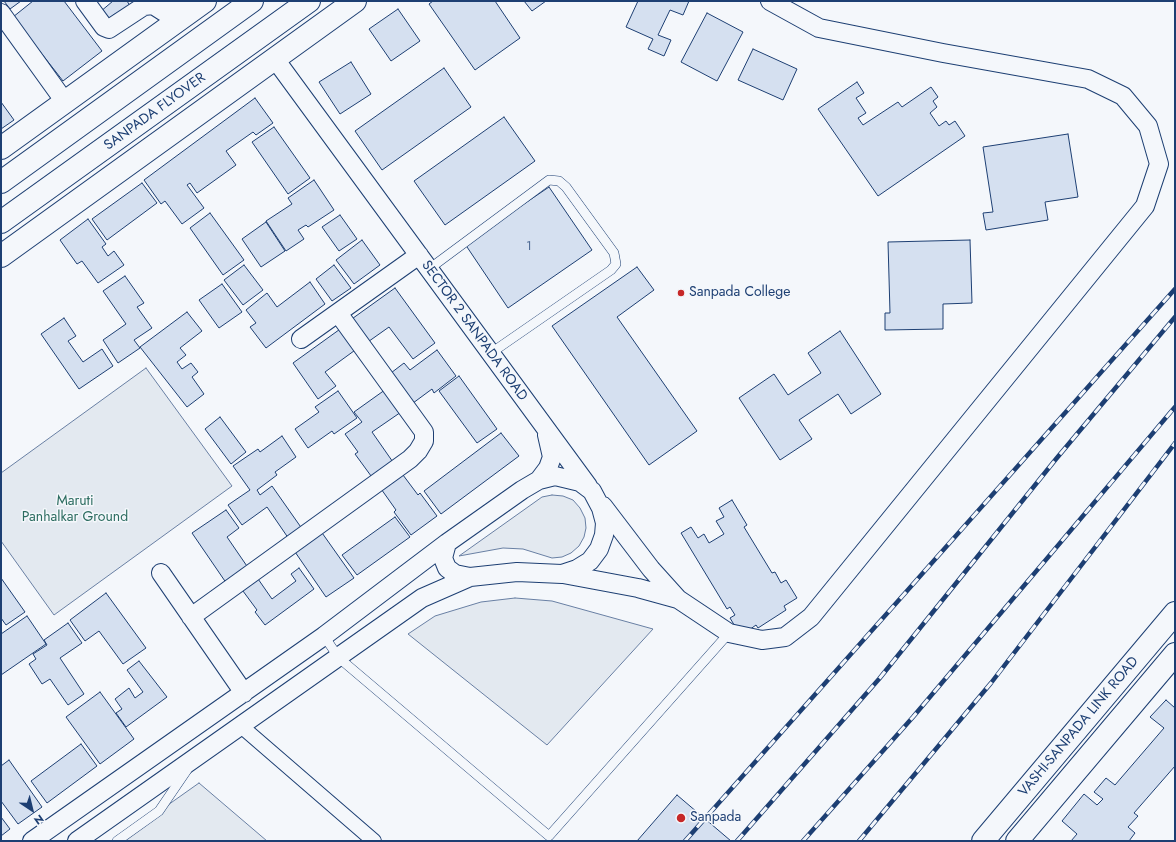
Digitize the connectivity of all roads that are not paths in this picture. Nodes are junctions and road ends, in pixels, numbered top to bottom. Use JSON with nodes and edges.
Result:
{"nodes":[{"id":1,"x":85,"y":1,"type":"edge"},
{"id":2,"x":182,"y":1,"type":"edge"},
{"id":3,"x":205,"y":1,"type":"edge"},
{"id":4,"x":252,"y":1,"type":"edge"},
{"id":5,"x":309,"y":1,"type":"edge"},
{"id":6,"x":355,"y":1,"type":"edge"},
{"id":7,"x":770,"y":1,"type":"edge"},
{"id":8,"x":1,"y":13,"type":"edge"},
{"id":9,"x":275,"y":59,"type":"junction"},
{"id":10,"x":65,"y":102,"type":"junction"},
{"id":11,"x":1,"y":148,"type":"edge"},
{"id":12,"x":1,"y":182,"type":"edge"},
{"id":13,"x":1,"y":222,"type":"edge"},
{"id":14,"x":1,"y":256,"type":"edge"},
{"id":15,"x":424,"y":262,"type":"junction"},
{"id":16,"x":338,"y":313,"type":"junction"},
{"id":17,"x":301,"y":339,"type":"dead end"},
{"id":18,"x":491,"y":353,"type":"junction"},
{"id":19,"x":545,"y":427,"type":"junction"},
{"id":20,"x":539,"y":480,"type":"junction"},
{"id":21,"x":592,"y":491,"type":"junction"},
{"id":22,"x":447,"y":543,"type":"junction"},
{"id":23,"x":161,"y":574,"type":"dead end"},
{"id":24,"x":562,"y":574,"type":"junction"},
{"id":25,"x":470,"y":577,"type":"junction"},
{"id":26,"x":678,"y":599,"type":"junction"},
{"id":27,"x":1175,"y":612,"type":"edge"},
{"id":28,"x":192,"y":617,"type":"junction"},
{"id":29,"x":729,"y":633,"type":"junction"},
{"id":30,"x":324,"y":636,"type":"junction"},
{"id":31,"x":1175,"y":654,"type":"edge"},
{"id":32,"x":339,"y":658,"type":"junction"},
{"id":33,"x":244,"y":693,"type":"junction"},
{"id":34,"x":241,"y":726,"type":"junction"},
{"id":35,"x":195,"y":759,"type":"junction"},
{"id":36,"x":32,"y":841,"type":"edge"},
{"id":37,"x":77,"y":841,"type":"edge"},
{"id":38,"x":117,"y":841,"type":"edge"},
{"id":39,"x":374,"y":841,"type":"edge"},
{"id":40,"x":983,"y":841,"type":"edge"},
{"id":41,"x":1017,"y":841,"type":"edge"}],
"edges":[{"from":1,"to":2,"type":"street"},
{"from":3,"to":10,"type":"main road"},
{"from":4,"to":12,"type":"main road"},
{"from":5,"to":13,"type":"main road","name":"SANPADA FLYOVER"},
{"from":6,"to":9,"type":"main road"},
{"from":7,"to":29,"type":"street"},
{"from":8,"to":10,"type":"street"},
{"from":9,"to":14,"type":"main road"},
{"from":9,"to":15,"type":"street","name":"SECTOR 2 SANPADA ROAD"},
{"from":10,"to":11,"type":"main road"},
{"from":15,"to":16,"type":"street"},
{"from":15,"to":18,"type":"street","name":"SECTOR 2 SANPADA ROAD"},
{"from":15,"to":18,"type":"lane"},
{"from":16,"to":17,"type":"street"},
{"from":16,"to":28,"type":"street"},
{"from":18,"to":19,"type":"street","name":"SECTOR 2 SANPADA ROAD"},
{"from":19,"to":20,"type":"street"},
{"from":19,"to":21,"type":"street","name":"SECTOR 2 SANPADA ROAD"},
{"from":20,"to":21,"type":"street"},
{"from":20,"to":22,"type":"street"},
{"from":21,"to":24,"type":"street"},
{"from":21,"to":26,"type":"street","name":"SECTOR 2 SANPADA ROAD"},
{"from":22,"to":25,"type":"street"},
{"from":22,"to":30,"type":"street"},
{"from":23,"to":28,"type":"street"},
{"from":24,"to":25,"type":"street"},
{"from":24,"to":26,"type":"street"},
{"from":25,"to":32,"type":"street"},
{"from":26,"to":29,"type":"street"},
{"from":27,"to":40,"type":"main road","name":"VASHI-SANPADA LINK ROAD"},
{"from":28,"to":33,"type":"street"},
{"from":29,"to":32,"type":"lane"},
{"from":30,"to":32,"type":"lane"},
{"from":30,"to":33,"type":"street"},
{"from":31,"to":41,"type":"main road","name":"VASHI-SANPADA LINK ROAD"},
{"from":32,"to":34,"type":"street"},
{"from":33,"to":36,"type":"street"},
{"from":34,"to":35,"type":"street"},
{"from":34,"to":39,"type":"street"},
{"from":35,"to":37,"type":"street"},
{"from":35,"to":38,"type":"lane"}]}
